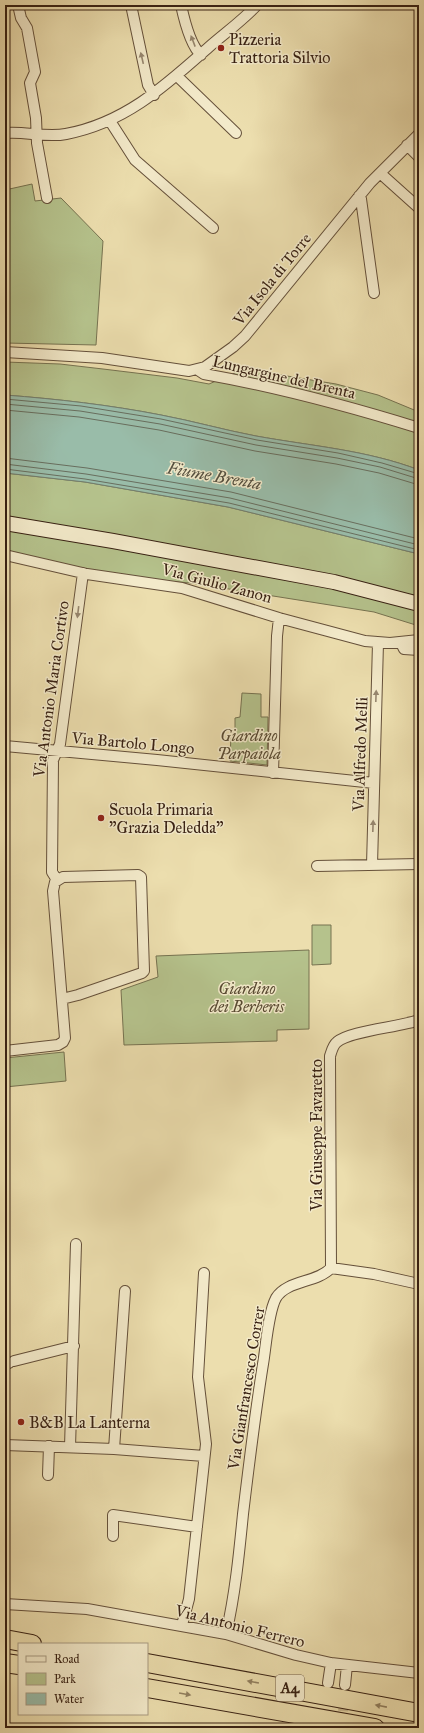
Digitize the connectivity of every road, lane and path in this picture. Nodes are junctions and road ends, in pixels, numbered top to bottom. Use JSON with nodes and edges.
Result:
{"nodes":[{"id":1,"x":18,"y":5,"type":"edge"},
{"id":2,"x":131,"y":5,"type":"edge"},
{"id":3,"x":181,"y":5,"type":"edge"},
{"id":4,"x":257,"y":5,"type":"edge"},
{"id":5,"x":201,"y":55,"type":"junction"},
{"id":6,"x":177,"y":76,"type":"junction"},
{"id":7,"x":154,"y":95,"type":"junction"},
{"id":8,"x":110,"y":121,"type":"junction"},
{"id":9,"x":5,"y":133,"type":"edge"},
{"id":10,"x":37,"y":133,"type":"junction"},
{"id":11,"x":236,"y":133,"type":"dead end"},
{"id":12,"x":419,"y":134,"type":"edge"},
{"id":13,"x":407,"y":145,"type":"junction"},
{"id":14,"x":419,"y":157,"type":"edge"},
{"id":15,"x":380,"y":173,"type":"junction"},
{"id":16,"x":359,"y":196,"type":"junction"},
{"id":17,"x":47,"y":198,"type":"dead end"},
{"id":18,"x":419,"y":208,"type":"edge"},
{"id":19,"x":213,"y":228,"type":"dead end"},
{"id":20,"x":374,"y":293,"type":"dead end"},
{"id":21,"x":5,"y":352,"type":"edge"},
{"id":22,"x":198,"y":370,"type":"junction"},
{"id":23,"x":419,"y":428,"type":"edge"},
{"id":24,"x":5,"y":523,"type":"edge"},
{"id":25,"x":5,"y":555,"type":"edge"},
{"id":26,"x":83,"y":573,"type":"junction"},
{"id":27,"x":419,"y":604,"type":"edge"},
{"id":28,"x":279,"y":618,"type":"junction"},
{"id":29,"x":419,"y":640,"type":"edge"},
{"id":30,"x":401,"y":642,"type":"junction"},
{"id":31,"x":378,"y":643,"type":"junction"},
{"id":32,"x":419,"y":650,"type":"edge"},
{"id":33,"x":5,"y":746,"type":"edge"},
{"id":34,"x":57,"y":752,"type":"junction"},
{"id":35,"x":273,"y":773,"type":"junction"},
{"id":36,"x":374,"y":783,"type":"junction"},
{"id":37,"x":419,"y":864,"type":"edge"},
{"id":38,"x":372,"y":865,"type":"junction"},
{"id":39,"x":317,"y":866,"type":"dead end"},
{"id":40,"x":57,"y":880,"type":"junction"},
{"id":41,"x":62,"y":999,"type":"junction"},
{"id":42,"x":419,"y":1020,"type":"edge"},
{"id":43,"x":5,"y":1051,"type":"edge"},
{"id":44,"x":76,"y":1244,"type":"dead end"},
{"id":45,"x":331,"y":1268,"type":"junction"},
{"id":46,"x":204,"y":1273,"type":"dead end"},
{"id":47,"x":419,"y":1284,"type":"edge"},
{"id":48,"x":125,"y":1291,"type":"dead end"},
{"id":49,"x":74,"y":1346,"type":"junction"},
{"id":50,"x":10,"y":1363,"type":"edge"},
{"id":51,"x":5,"y":1445,"type":"edge"},
{"id":52,"x":49,"y":1446,"type":"junction"},
{"id":53,"x":70,"y":1447,"type":"junction"},
{"id":54,"x":114,"y":1450,"type":"junction"},
{"id":55,"x":204,"y":1456,"type":"junction"},
{"id":56,"x":48,"y":1475,"type":"dead end"},
{"id":57,"x":197,"y":1527,"type":"junction"},
{"id":58,"x":113,"y":1536,"type":"dead end"},
{"id":59,"x":5,"y":1604,"type":"edge"},
{"id":60,"x":182,"y":1625,"type":"junction"},
{"id":61,"x":226,"y":1634,"type":"junction"},
{"id":62,"x":5,"y":1639,"type":"edge"},
{"id":63,"x":27,"y":1643,"type":"edge"},
{"id":64,"x":5,"y":1662,"type":"edge"},
{"id":65,"x":148,"y":1663,"type":"edge"},
{"id":66,"x":331,"y":1663,"type":"junction"},
{"id":67,"x":18,"y":1665,"type":"edge"},
{"id":68,"x":347,"y":1665,"type":"junction"},
{"id":69,"x":419,"y":1673,"type":"edge"},
{"id":70,"x":328,"y":1683,"type":"dead end"},
{"id":71,"x":345,"y":1684,"type":"tunnel mouth"},
{"id":72,"x":148,"y":1688,"type":"edge"},
{"id":73,"x":419,"y":1713,"type":"edge"},
{"id":74,"x":375,"y":1728,"type":"edge"}],
"edges":[{"from":1,"to":10,"type":"street"},
{"from":7,"to":2,"type":"street","one_way":true},
{"from":5,"to":3,"type":"street","one_way":true},
{"from":4,"to":5,"type":"street"},
{"from":5,"to":6,"type":"street"},
{"from":6,"to":7,"type":"street"},
{"from":6,"to":11,"type":"street"},
{"from":7,"to":8,"type":"street"},
{"from":8,"to":10,"type":"street"},
{"from":8,"to":19,"type":"street"},
{"from":9,"to":10,"type":"street"},
{"from":10,"to":17,"type":"street"},
{"from":12,"to":13,"type":"street","name":"Via Isola di Torre"},
{"from":13,"to":14,"type":"street"},
{"from":13,"to":15,"type":"street","name":"Via Isola di Torre"},
{"from":15,"to":16,"type":"street","name":"Via Isola di Torre"},
{"from":15,"to":18,"type":"street"},
{"from":16,"to":20,"type":"street"},
{"from":16,"to":22,"type":"street","name":"Via Isola di Torre"},
{"from":21,"to":22,"type":"street","name":"Lungargine del Brenta"},
{"from":22,"to":23,"type":"street","name":"Lungargine del Brenta"},
{"from":24,"to":27,"type":"street","name":"Via Giulio Zanon"},
{"from":25,"to":26,"type":"street","name":"Via Giulio Zanon"},
{"from":26,"to":28,"type":"street","name":"Via Giulio Zanon"},
{"from":26,"to":34,"type":"street","name":"Via Antonio Maria Cortivo","one_way":true},
{"from":28,"to":31,"type":"street","name":"Via Giulio Zanon"},
{"from":28,"to":35,"type":"street"},
{"from":29,"to":30,"type":"street","name":"Via Giulio Zanon"},
{"from":30,"to":31,"type":"street","name":"Via Giulio Zanon"},
{"from":30,"to":32,"type":"street"},
{"from":36,"to":31,"type":"street","name":"Via Alfredo Melli","one_way":true},
{"from":33,"to":34,"type":"street","name":"Via Bartolo Longo"},
{"from":34,"to":35,"type":"street","name":"Via Bartolo Longo"},
{"from":34,"to":40,"type":"street","name":"Via Antonio Maria Cortivo"},
{"from":35,"to":36,"type":"street","name":"Via Bartolo Longo"},
{"from":38,"to":36,"type":"street","name":"Via Alfredo Melli","one_way":true},
{"from":37,"to":38,"type":"street"},
{"from":38,"to":39,"type":"street"},
{"from":40,"to":41,"type":"street","name":"Via Antonio Maria Cortivo"},
{"from":40,"to":41,"type":"street"},
{"from":41,"to":43,"type":"street","name":"Via Antonio Maria Cortivo"},
{"from":42,"to":45,"type":"street","name":"Via Giuseppe Favaretto"},
{"from":44,"to":49,"type":"street"},
{"from":45,"to":47,"type":"street"},
{"from":45,"to":61,"type":"street","name":"Via Gianfrancesco Correr"},
{"from":46,"to":55,"type":"street"},
{"from":48,"to":54,"type":"street"},
{"from":49,"to":50,"type":"street"},
{"from":49,"to":53,"type":"street"},
{"from":51,"to":52,"type":"street"},
{"from":52,"to":53,"type":"street"},
{"from":52,"to":56,"type":"street"},
{"from":53,"to":54,"type":"street"},
{"from":54,"to":55,"type":"street"},
{"from":55,"to":57,"type":"street"},
{"from":57,"to":58,"type":"street"},
{"from":57,"to":60,"type":"street"},
{"from":59,"to":60,"type":"street","name":"Via Antonio Ferrero"},
{"from":60,"to":61,"type":"street","name":"Via Antonio Ferrero"},
{"from":61,"to":66,"type":"street","name":"Via Antonio Ferrero"},
{"from":62,"to":63,"type":"highway"},
{"from":64,"to":67,"type":"highway"},
{"from":73,"to":65,"type":"highway","number":"A4","one_way":true},
{"from":66,"to":68,"type":"street","name":"Via Antonio Ferrero"},
{"from":66,"to":70,"type":"street"},
{"from":68,"to":69,"type":"street","name":"Via Antonio Ferrero"},
{"from":68,"to":71,"type":"street"},
{"from":72,"to":74,"type":"highway","number":"A4","one_way":true}]}
